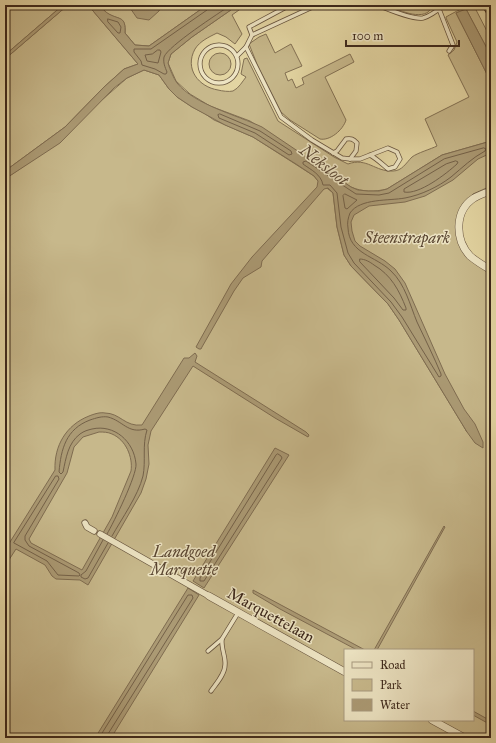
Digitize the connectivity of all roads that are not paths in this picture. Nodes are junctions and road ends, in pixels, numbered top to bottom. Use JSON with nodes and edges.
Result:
{"nodes":[{"id":1,"x":290,"y":5,"type":"edge"},
{"id":2,"x":317,"y":5,"type":"edge"},
{"id":3,"x":377,"y":5,"type":"edge"},
{"id":4,"x":433,"y":5,"type":"edge"},
{"id":5,"x":444,"y":5,"type":"edge"},
{"id":6,"x":488,"y":5,"type":"edge"},
{"id":7,"x":439,"y":9,"type":"junction"},
{"id":8,"x":491,"y":10,"type":"edge"},
{"id":9,"x":252,"y":35,"type":"junction"},
{"id":10,"x":246,"y":47,"type":"junction"},
{"id":11,"x":449,"y":51,"type":"dead end"},
{"id":12,"x":237,"y":56,"type":"junction"},
{"id":13,"x":333,"y":153,"type":"junction"},
{"id":14,"x":370,"y":155,"type":"junction"},
{"id":15,"x":350,"y":159,"type":"junction"},
{"id":16,"x":491,"y":191,"type":"edge"},
{"id":17,"x":491,"y":270,"type":"edge"},
{"id":18,"x":85,"y":523,"type":"dead end"},
{"id":19,"x":94,"y":531,"type":"dead end"},
{"id":20,"x":101,"y":534,"type":"dead end"},
{"id":21,"x":205,"y":594,"type":"joint"},
{"id":22,"x":238,"y":613,"type":"junction"},
{"id":23,"x":222,"y":639,"type":"junction"},
{"id":24,"x":208,"y":651,"type":"dead end"},
{"id":25,"x":344,"y":671,"type":"edge"},
{"id":26,"x":211,"y":691,"type":"dead end"},
{"id":27,"x":434,"y":721,"type":"edge"},
{"id":28,"x":465,"y":738,"type":"edge"}],
"edges":[{"from":1,"to":9,"type":"lane"},
{"from":2,"to":9,"type":"lane"},
{"from":3,"to":7,"type":"lane"},
{"from":4,"to":7,"type":"lane"},
{"from":5,"to":7,"type":"lane"},
{"from":6,"to":8,"type":"main road"},
{"from":7,"to":11,"type":"lane"},
{"from":9,"to":10,"type":"lane"},
{"from":10,"to":12,"type":"lane"},
{"from":10,"to":13,"type":"lane"},
{"from":12,"to":12,"type":"lane"},
{"from":13,"to":15,"type":"lane"},
{"from":13,"to":15,"type":"lane"},
{"from":14,"to":14,"type":"lane"},
{"from":14,"to":15,"type":"lane"},
{"from":16,"to":17,"type":"street"},
{"from":18,"to":19,"type":"street"},
{"from":20,"to":21,"type":"street","name":"Marquettelaan"},
{"from":21,"to":22,"type":"street","name":"Marquettelaan"},
{"from":22,"to":23,"type":"lane"},
{"from":22,"to":25,"type":"street","name":"Marquettelaan"},
{"from":23,"to":24,"type":"lane"},
{"from":23,"to":26,"type":"lane"},
{"from":27,"to":28,"type":"street"}]}
